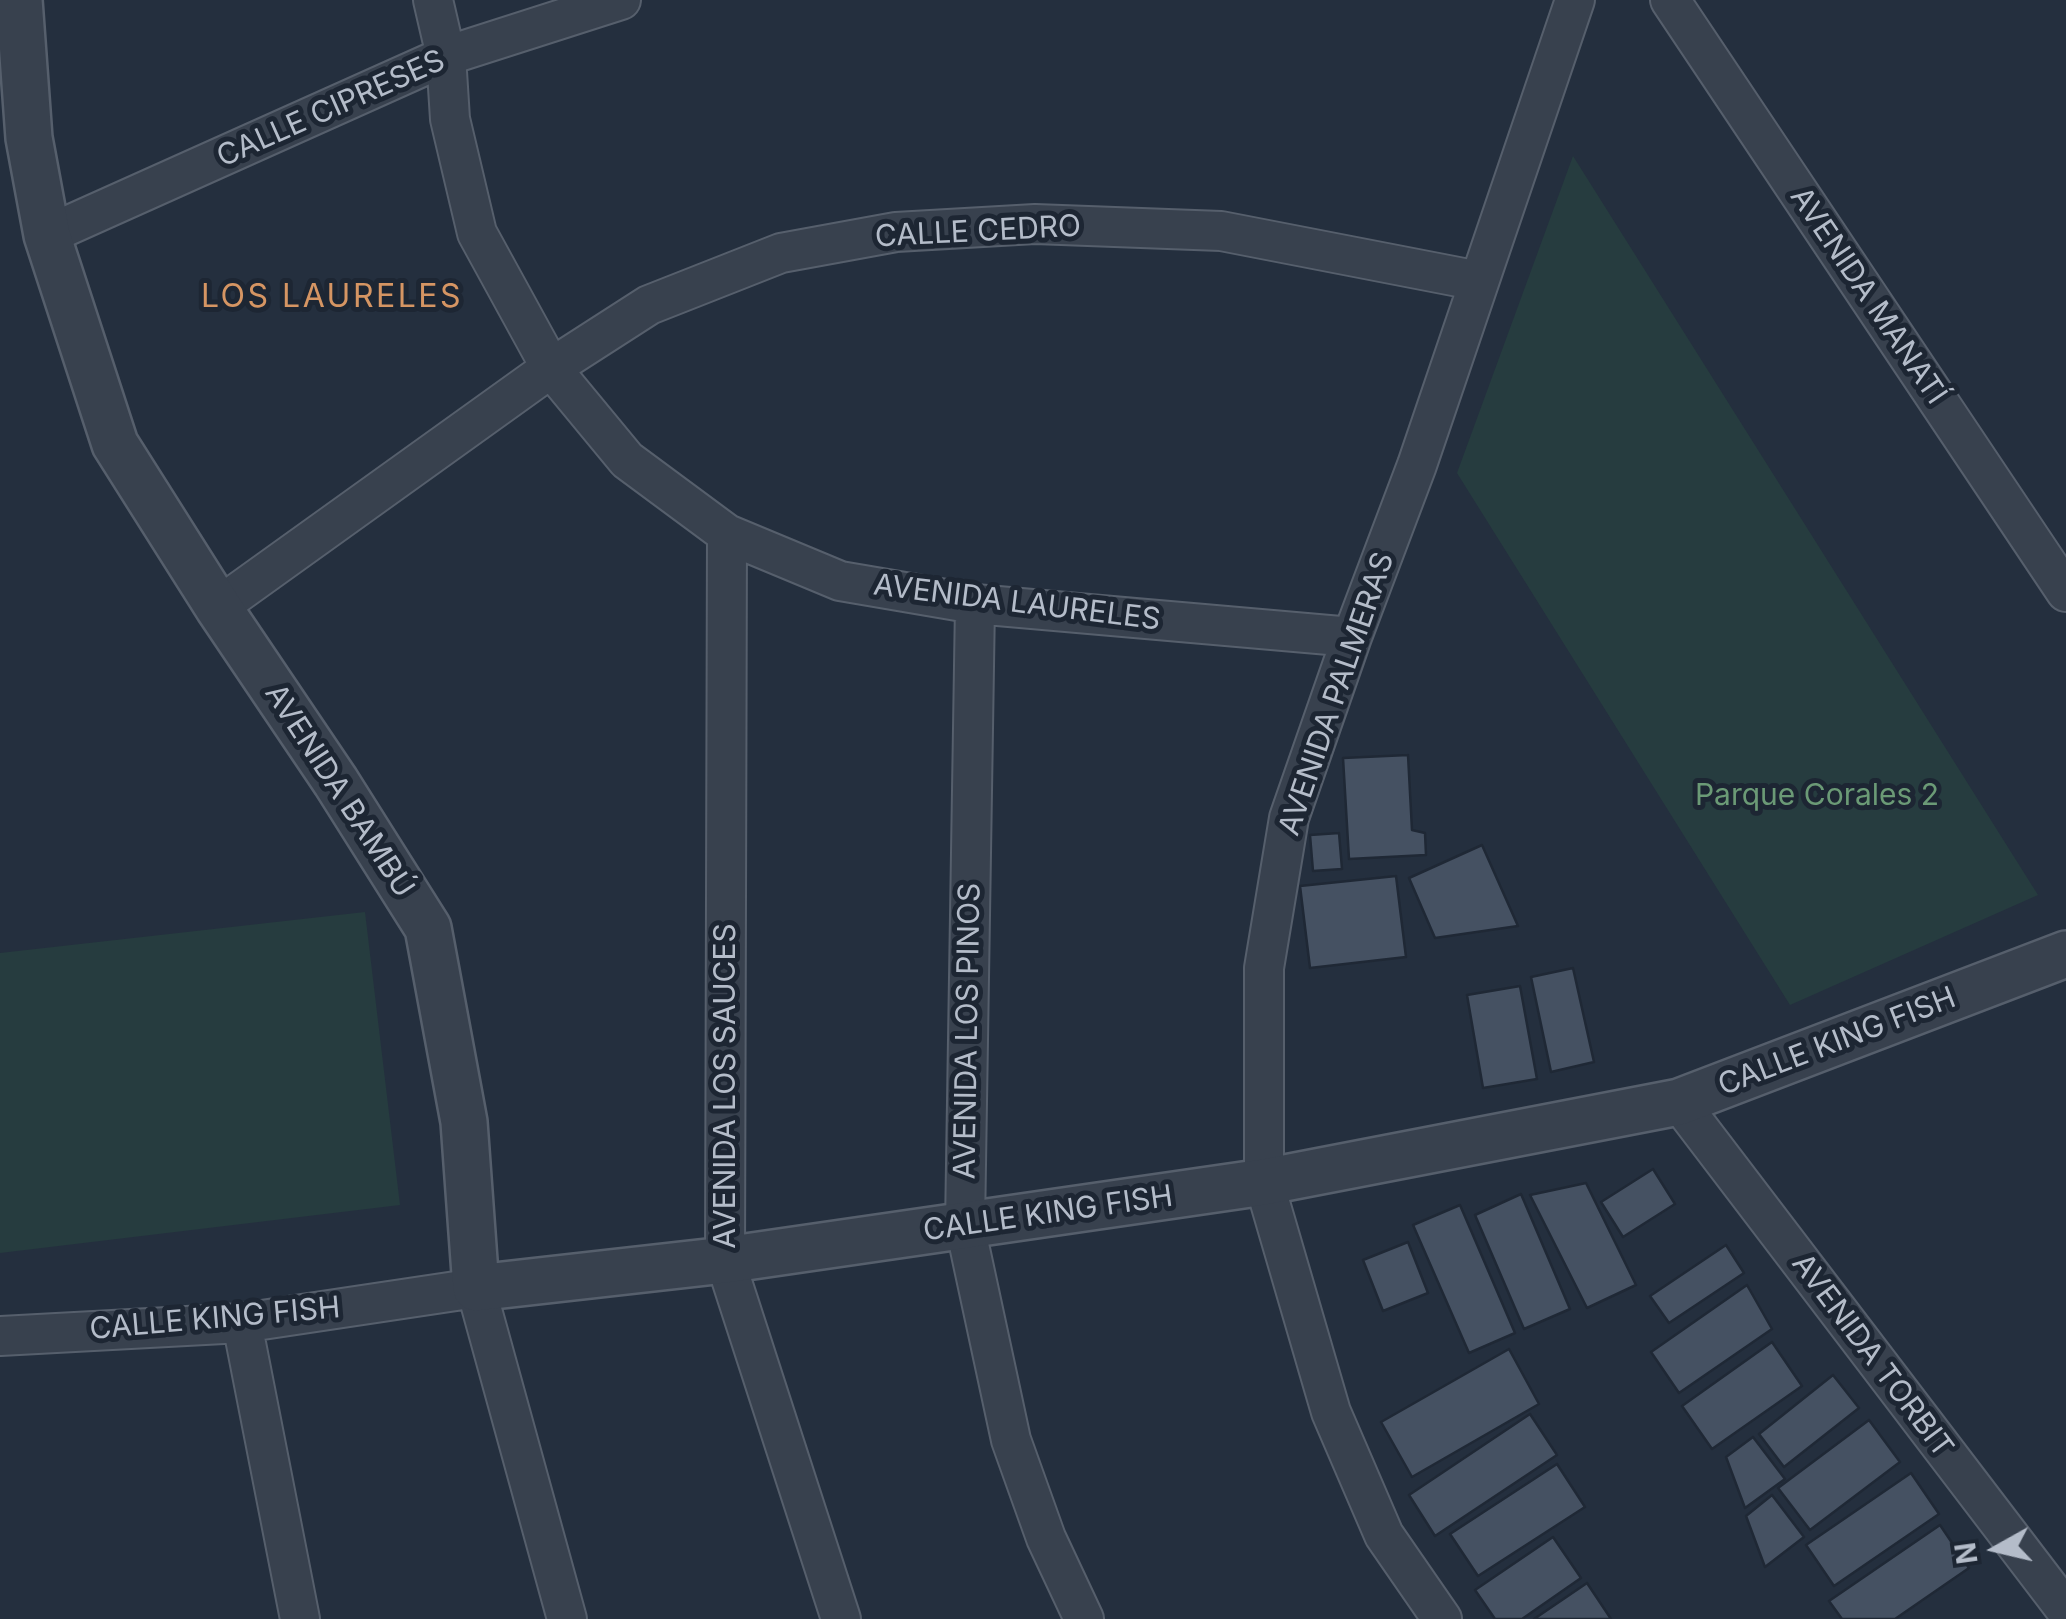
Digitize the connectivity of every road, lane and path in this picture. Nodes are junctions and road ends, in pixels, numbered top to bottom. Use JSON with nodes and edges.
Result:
{"nodes":[{"id":1,"x":19,"y":0,"type":"edge"},
{"id":2,"x":434,"y":0,"type":"edge"},
{"id":3,"x":621,"y":0,"type":"edge"},
{"id":4,"x":1576,"y":0,"type":"edge"},
{"id":5,"x":1670,"y":0,"type":"edge"},
{"id":6,"x":446,"y":56,"type":"junction"},
{"id":7,"x":47,"y":235,"type":"junction"},
{"id":8,"x":1479,"y":281,"type":"junction"},
{"id":9,"x":551,"y":368,"type":"junction"},
{"id":10,"x":726,"y":534,"type":"junction"},
{"id":11,"x":2066,"y":592,"type":"edge"},
{"id":12,"x":975,"y":604,"type":"junction"},
{"id":13,"x":218,"y":608,"type":"junction"},
{"id":14,"x":1352,"y":637,"type":"junction"},
{"id":15,"x":2066,"y":954,"type":"edge"},
{"id":16,"x":1679,"y":1102,"type":"junction"},
{"id":17,"x":1264,"y":1182,"type":"junction"},
{"id":18,"x":965,"y":1226,"type":"junction"},
{"id":19,"x":725,"y":1260,"type":"junction"},
{"id":20,"x":476,"y":1288,"type":"junction"},
{"id":21,"x":242,"y":1323,"type":"junction"},
{"id":22,"x":0,"y":1336,"type":"edge"},
{"id":23,"x":2066,"y":1610,"type":"edge"},
{"id":24,"x":300,"y":1619,"type":"edge"},
{"id":25,"x":567,"y":1619,"type":"edge"},
{"id":26,"x":841,"y":1619,"type":"edge"},
{"id":27,"x":1084,"y":1619,"type":"edge"},
{"id":28,"x":1442,"y":1619,"type":"edge"}],
"edges":[{"from":1,"to":7,"type":"street","name":"AVENIDA BAMBÚ"},
{"from":2,"to":6,"type":"street","name":"AVENIDA LAURELES"},
{"from":3,"to":6,"type":"street","name":"CALLE CIPRESES"},
{"from":4,"to":8,"type":"street","name":"AVENIDA PALMERAS"},
{"from":5,"to":11,"type":"street","name":"AVENIDA MANATÍ"},
{"from":6,"to":7,"type":"street","name":"CALLE CIPRESES"},
{"from":6,"to":9,"type":"street","name":"AVENIDA LAURELES"},
{"from":7,"to":13,"type":"street","name":"AVENIDA BAMBÚ"},
{"from":8,"to":9,"type":"street","name":"CALLE CEDRO"},
{"from":8,"to":14,"type":"street","name":"AVENIDA PALMERAS"},
{"from":9,"to":10,"type":"street","name":"AVENIDA LAURELES"},
{"from":9,"to":13,"type":"street","name":"CALLE CEDRO"},
{"from":10,"to":12,"type":"street","name":"AVENIDA LAURELES"},
{"from":10,"to":19,"type":"street","name":"AVENIDA LOS SAUCES"},
{"from":12,"to":14,"type":"street","name":"AVENIDA LAURELES"},
{"from":12,"to":18,"type":"street","name":"AVENIDA LOS PINOS"},
{"from":13,"to":20,"type":"street","name":"AVENIDA BAMBÚ"},
{"from":14,"to":17,"type":"street","name":"AVENIDA PALMERAS"},
{"from":15,"to":16,"type":"street","name":"CALLE KING FISH"},
{"from":16,"to":17,"type":"street","name":"CALLE KING FISH"},
{"from":16,"to":23,"type":"street","name":"AVENIDA TORBIT"},
{"from":17,"to":18,"type":"street","name":"CALLE KING FISH"},
{"from":17,"to":28,"type":"street","name":"AVENIDA PALMERAS"},
{"from":18,"to":19,"type":"street","name":"CALLE KING FISH"},
{"from":18,"to":27,"type":"street","name":"AVENIDA LOS PINOS"},
{"from":19,"to":20,"type":"street","name":"CALLE KING FISH"},
{"from":19,"to":26,"type":"street","name":"AVENIDA LOS SAUCES"},
{"from":20,"to":21,"type":"street","name":"CALLE KING FISH"},
{"from":20,"to":25,"type":"street","name":"AVENIDA BAMBÚ"},
{"from":21,"to":22,"type":"street","name":"CALLE KING FISH"},
{"from":21,"to":24,"type":"street"}]}
